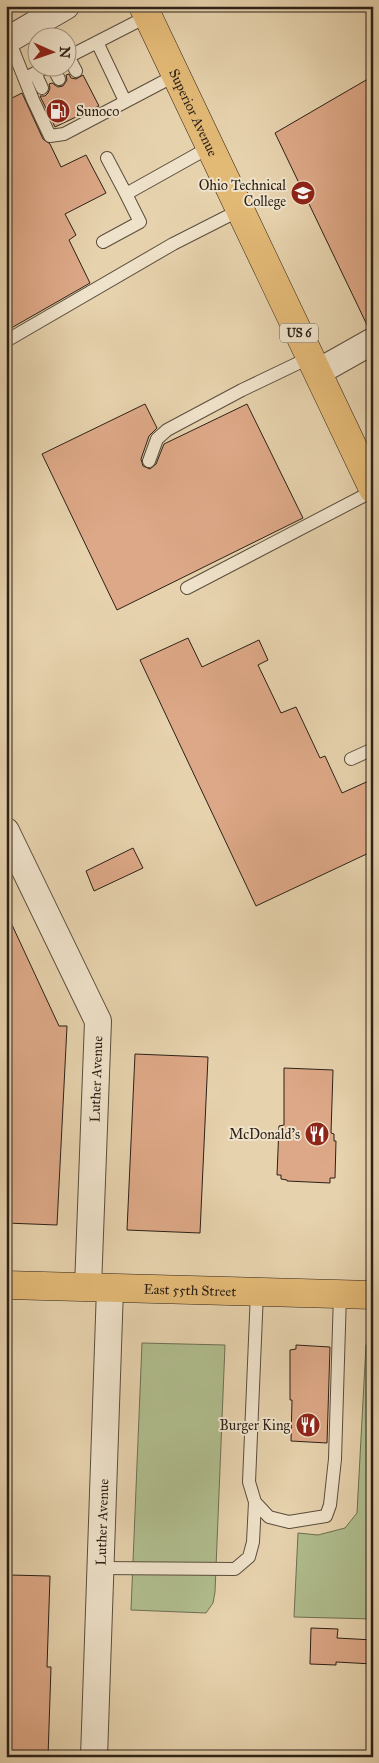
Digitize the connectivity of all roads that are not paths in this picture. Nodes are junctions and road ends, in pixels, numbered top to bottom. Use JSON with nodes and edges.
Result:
{"nodes":[{"id":1,"x":66,"y":6,"type":"edge"},
{"id":2,"x":146,"y":11,"type":"edge"},
{"id":3,"x":8,"y":41,"type":"edge"},
{"id":4,"x":97,"y":42,"type":"junction"},
{"id":5,"x":78,"y":51,"type":"edge"},
{"id":6,"x":28,"y":65,"type":"edge"},
{"id":7,"x":176,"y":75,"type":"junction"},
{"id":8,"x":34,"y":78,"type":"edge"},
{"id":9,"x":37,"y":78,"type":"edge"},
{"id":10,"x":42,"y":88,"type":"dead end"},
{"id":11,"x":125,"y":102,"type":"junction"},
{"id":12,"x":210,"y":147,"type":"junction"},
{"id":13,"x":107,"y":158,"type":"dead end"},
{"id":14,"x":126,"y":194,"type":"junction"},
{"id":15,"x":240,"y":210,"type":"junction"},
{"id":16,"x":103,"y":242,"type":"dead end"},
{"id":17,"x":6,"y":340,"type":"edge"},
{"id":18,"x":373,"y":341,"type":"edge"},
{"id":19,"x":314,"y":365,"type":"junction"},
{"id":20,"x":149,"y":461,"type":"dead end"},
{"id":21,"x":373,"y":490,"type":"edge"},
{"id":22,"x":187,"y":588,"type":"dead end"},
{"id":23,"x":373,"y":749,"type":"edge"},
{"id":24,"x":351,"y":759,"type":"dead end"},
{"id":25,"x":6,"y":831,"type":"edge"},
{"id":26,"x":6,"y":1285,"type":"edge"},
{"id":27,"x":99,"y":1288,"type":"junction"},
{"id":28,"x":257,"y":1292,"type":"junction"},
{"id":29,"x":340,"y":1294,"type":"junction"},
{"id":30,"x":373,"y":1295,"type":"edge"},
{"id":31,"x":255,"y":1502,"type":"junction"},
{"id":32,"x":100,"y":1568,"type":"junction"},
{"id":33,"x":94,"y":1757,"type":"edge"}],
"edges":[{"from":1,"to":3,"type":"street"},
{"from":2,"to":4,"type":"lane"},
{"from":2,"to":7,"type":"main road","name":"Superior Avenue","number":"US 6"},
{"from":3,"to":6,"type":"lane"},
{"from":4,"to":5,"type":"lane"},
{"from":4,"to":11,"type":"lane"},
{"from":7,"to":11,"type":"lane"},
{"from":7,"to":12,"type":"main road","name":"Superior Avenue","number":"US 6"},
{"from":8,"to":11,"type":"lane"},
{"from":9,"to":10,"type":"lane"},
{"from":12,"to":14,"type":"lane"},
{"from":12,"to":15,"type":"main road","name":"Superior Avenue","number":"US 6"},
{"from":13,"to":14,"type":"lane"},
{"from":14,"to":16,"type":"lane"},
{"from":15,"to":17,"type":"lane"},
{"from":15,"to":19,"type":"main road","name":"Superior Avenue","number":"US 6"},
{"from":18,"to":19,"type":"street"},
{"from":19,"to":20,"type":"lane"},
{"from":19,"to":21,"type":"main road","name":"Superior Avenue","number":"US 6"},
{"from":21,"to":22,"type":"lane"},
{"from":23,"to":24,"type":"lane"},
{"from":25,"to":27,"type":"street","name":"Luther Avenue"},
{"from":26,"to":27,"type":"main road","name":"East 55th Street"},
{"from":27,"to":28,"type":"main road","name":"East 55th Street"},
{"from":27,"to":32,"type":"street","name":"Luther Avenue"},
{"from":28,"to":29,"type":"main road","name":"East 55th Street"},
{"from":28,"to":31,"type":"lane"},
{"from":29,"to":30,"type":"main road","name":"East 55th Street"},
{"from":29,"to":31,"type":"lane"},
{"from":31,"to":32,"type":"lane"},
{"from":32,"to":33,"type":"street","name":"Luther Avenue"}]}
